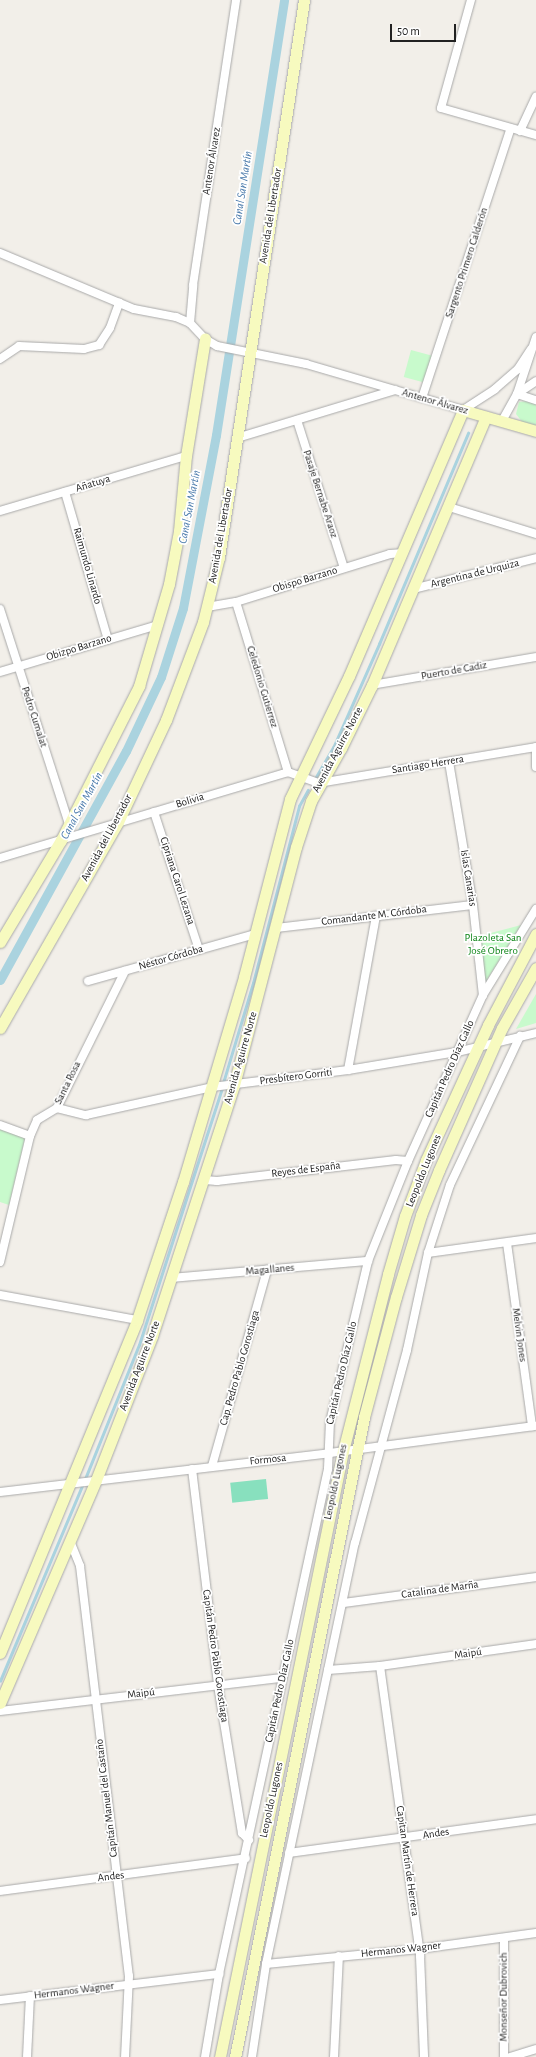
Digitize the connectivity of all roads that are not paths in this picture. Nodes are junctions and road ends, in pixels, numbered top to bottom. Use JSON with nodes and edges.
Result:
{"nodes":[{"id":1,"x":236,"y":0,"type":"edge"},
{"id":2,"x":304,"y":0,"type":"edge"},
{"id":3,"x":471,"y":0,"type":"edge"},
{"id":4,"x":536,"y":98,"type":"edge"},
{"id":5,"x":511,"y":128,"type":"junction"},
{"id":6,"x":520,"y":131,"type":"junction"},
{"id":7,"x":536,"y":135,"type":"edge"},
{"id":8,"x":0,"y":253,"type":"edge"},
{"id":9,"x":119,"y":303,"type":"junction"},
{"id":10,"x":190,"y":323,"type":"junction"},
{"id":11,"x":536,"y":337,"type":"edge"},
{"id":12,"x":205,"y":339,"type":"junction"},
{"id":13,"x":531,"y":349,"type":"junction"},
{"id":14,"x":245,"y":352,"type":"junction"},
{"id":15,"x":0,"y":359,"type":"edge"},
{"id":16,"x":536,"y":381,"type":"edge"},
{"id":17,"x":396,"y":390,"type":"junction"},
{"id":18,"x":517,"y":394,"type":"junction"},
{"id":19,"x":422,"y":398,"type":"junction"},
{"id":20,"x":536,"y":400,"type":"edge"},
{"id":21,"x":463,"y":410,"type":"junction"},
{"id":22,"x":486,"y":417,"type":"junction"},
{"id":23,"x":297,"y":420,"type":"junction"},
{"id":24,"x":502,"y":422,"type":"junction"},
{"id":25,"x":536,"y":432,"type":"edge"},
{"id":26,"x":237,"y":438,"type":"junction"},
{"id":27,"x":186,"y":456,"type":"junction"},
{"id":28,"x":65,"y":492,"type":"junction"},
{"id":29,"x":449,"y":507,"type":"junction"},
{"id":30,"x":0,"y":512,"type":"edge"},
{"id":31,"x":536,"y":534,"type":"edge"},
{"id":32,"x":403,"y":553,"type":"junction"},
{"id":33,"x":536,"y":558,"type":"edge"},
{"id":34,"x":344,"y":568,"type":"junction"},
{"id":35,"x":414,"y":589,"type":"junction"},
{"id":36,"x":236,"y":602,"type":"junction"},
{"id":37,"x":207,"y":607,"type":"junction"},
{"id":38,"x":0,"y":609,"type":"edge"},
{"id":39,"x":158,"y":625,"type":"junction"},
{"id":40,"x":108,"y":640,"type":"junction"},
{"id":41,"x":536,"y":657,"type":"edge"},
{"id":42,"x":18,"y":666,"type":"junction"},
{"id":43,"x":0,"y":672,"type":"edge"},
{"id":44,"x":372,"y":685,"type":"junction"},
{"id":45,"x":536,"y":747,"type":"edge"},
{"id":46,"x":449,"y":762,"type":"junction"},
{"id":47,"x":536,"y":768,"type":"edge"},
{"id":48,"x":288,"y":772,"type":"junction"},
{"id":49,"x":300,"y":775,"type":"junction"},
{"id":50,"x":319,"y":783,"type":"junction"},
{"id":51,"x":154,"y":812,"type":"junction"},
{"id":52,"x":118,"y":822,"type":"junction"},
{"id":53,"x":69,"y":824,"type":"junction"},
{"id":54,"x":61,"y":840,"type":"junction"},
{"id":55,"x":0,"y":858,"type":"edge"},
{"id":56,"x":472,"y":905,"type":"junction"},
{"id":57,"x":536,"y":909,"type":"edge"},
{"id":58,"x":376,"y":916,"type":"junction"},
{"id":59,"x":276,"y":928,"type":"junction"},
{"id":60,"x":255,"y":934,"type":"junction"},
{"id":61,"x":536,"y":934,"type":"edge"},
{"id":62,"x":0,"y":942,"type":"edge"},
{"id":63,"x":199,"y":950,"type":"junction"},
{"id":64,"x":536,"y":968,"type":"edge"},
{"id":65,"x":125,"y":971,"type":"junction"},
{"id":66,"x":88,"y":981,"type":"dead end"},
{"id":67,"x":483,"y":995,"type":"junction"},
{"id":68,"x":0,"y":1028,"type":"edge"},
{"id":69,"x":536,"y":1033,"type":"edge"},
{"id":70,"x":520,"y":1036,"type":"junction"},
{"id":71,"x":496,"y":1043,"type":"junction"},
{"id":72,"x":478,"y":1047,"type":"junction"},
{"id":73,"x":457,"y":1052,"type":"junction"},
{"id":74,"x":348,"y":1070,"type":"junction"},
{"id":75,"x":231,"y":1085,"type":"junction"},
{"id":76,"x":215,"y":1087,"type":"junction"},
{"id":77,"x":57,"y":1108,"type":"junction"},
{"id":78,"x":0,"y":1125,"type":"edge"},
{"id":79,"x":30,"y":1136,"type":"junction"},
{"id":80,"x":408,"y":1161,"type":"junction"},
{"id":81,"x":205,"y":1180,"type":"junction"},
{"id":82,"x":536,"y":1238,"type":"edge"},
{"id":83,"x":507,"y":1243,"type":"junction"},
{"id":84,"x":428,"y":1253,"type":"junction"},
{"id":85,"x":368,"y":1261,"type":"junction"},
{"id":86,"x":0,"y":1262,"type":"edge"},
{"id":87,"x":267,"y":1270,"type":"junction"},
{"id":88,"x":172,"y":1278,"type":"junction"},
{"id":89,"x":0,"y":1295,"type":"edge"},
{"id":90,"x":137,"y":1320,"type":"junction"},
{"id":91,"x":534,"y":1426,"type":"edge"},
{"id":92,"x":380,"y":1445,"type":"junction"},
{"id":93,"x":358,"y":1449,"type":"junction"},
{"id":94,"x":343,"y":1451,"type":"junction"},
{"id":95,"x":330,"y":1454,"type":"junction"},
{"id":96,"x":212,"y":1466,"type":"junction"},
{"id":97,"x":192,"y":1469,"type":"junction"},
{"id":98,"x":93,"y":1480,"type":"junction"},
{"id":99,"x":75,"y":1482,"type":"junction"},
{"id":100,"x":0,"y":1492,"type":"edge"},
{"id":101,"x":70,"y":1541,"type":"junction"},
{"id":102,"x":536,"y":1577,"type":"edge"},
{"id":103,"x":344,"y":1603,"type":"junction"},
{"id":104,"x":536,"y":1644,"type":"edge"},
{"id":105,"x":0,"y":1653,"type":"edge"},
{"id":106,"x":380,"y":1666,"type":"junction"},
{"id":107,"x":328,"y":1670,"type":"junction"},
{"id":108,"x":282,"y":1678,"type":"junction"},
{"id":109,"x":218,"y":1685,"type":"junction"},
{"id":110,"x":95,"y":1700,"type":"junction"},
{"id":111,"x":0,"y":1703,"type":"edge"},
{"id":112,"x":0,"y":1711,"type":"edge"},
{"id":113,"x":536,"y":1819,"type":"edge"},
{"id":114,"x":404,"y":1839,"type":"junction"},
{"id":115,"x":249,"y":1840,"type":"junction"},
{"id":116,"x":289,"y":1854,"type":"junction"},
{"id":117,"x":246,"y":1858,"type":"junction"},
{"id":118,"x":116,"y":1876,"type":"junction"},
{"id":119,"x":0,"y":1891,"type":"edge"},
{"id":120,"x":536,"y":1933,"type":"edge"},
{"id":121,"x":504,"y":1938,"type":"junction"},
{"id":122,"x":419,"y":1949,"type":"junction"},
{"id":123,"x":339,"y":1956,"type":"junction"},
{"id":124,"x":266,"y":1964,"type":"junction"},
{"id":125,"x":219,"y":1974,"type":"junction"},
{"id":126,"x":129,"y":1984,"type":"junction"},
{"id":127,"x":30,"y":1996,"type":"junction"},
{"id":128,"x":0,"y":2000,"type":"edge"},
{"id":129,"x":536,"y":2049,"type":"edge"},
{"id":130,"x":27,"y":2057,"type":"edge"},
{"id":131,"x":126,"y":2057,"type":"edge"},
{"id":132,"x":205,"y":2057,"type":"edge"},
{"id":133,"x":220,"y":2057,"type":"edge"},
{"id":134,"x":235,"y":2057,"type":"edge"},
{"id":135,"x":252,"y":2057,"type":"edge"},
{"id":136,"x":334,"y":2057,"type":"edge"},
{"id":137,"x":424,"y":2057,"type":"edge"},
{"id":138,"x":504,"y":2057,"type":"edge"},
{"id":139,"x":510,"y":2057,"type":"edge"}],
"edges":[{"from":1,"to":10,"type":"street","name":"Antenor Álvarez"},
{"from":2,"to":14,"type":"main road","name":"Avenida del Libertador"},
{"from":3,"to":5,"type":"street"},
{"from":4,"to":6,"type":"street"},
{"from":5,"to":6,"type":"street"},
{"from":5,"to":19,"type":"street","name":"Sargento Primero Calderón"},
{"from":6,"to":7,"type":"street"},
{"from":8,"to":9,"type":"street"},
{"from":9,"to":10,"type":"street"},
{"from":9,"to":15,"type":"street"},
{"from":10,"to":12,"type":"street"},
{"from":11,"to":13,"type":"street"},
{"from":12,"to":14,"type":"street","name":"Antenor Álvarez"},
{"from":12,"to":27,"type":"main road"},
{"from":13,"to":18,"type":"street"},
{"from":13,"to":21,"type":"street"},
{"from":14,"to":17,"type":"street","name":"Antenor Álvarez"},
{"from":14,"to":26,"type":"main road","name":"Avenida del Libertador"},
{"from":16,"to":18,"type":"street"},
{"from":17,"to":19,"type":"street","name":"Antenor Álvarez"},
{"from":17,"to":23,"type":"street"},
{"from":18,"to":20,"type":"street"},
{"from":18,"to":24,"type":"street"},
{"from":19,"to":21,"type":"street","name":"Antenor Álvarez"},
{"from":21,"to":22,"type":"main road","name":"Antenor Álvarez"},
{"from":21,"to":32,"type":"main road","name":"Avenida Aguirre Norte"},
{"from":22,"to":24,"type":"main road","name":"Antenor Álvarez"},
{"from":22,"to":29,"type":"main road","name":"Avenida Aguirre Norte"},
{"from":23,"to":26,"type":"street"},
{"from":23,"to":34,"type":"street","name":"Pasaje Bernabe Araoz"},
{"from":24,"to":25,"type":"main road","name":"Antenor Álvarez"},
{"from":26,"to":37,"type":"main road","name":"Avenida del Libertador"},
{"from":27,"to":28,"type":"street","name":"Añatuya"},
{"from":27,"to":39,"type":"main road"},
{"from":28,"to":30,"type":"street","name":"Añatuya"},
{"from":28,"to":40,"type":"street","name":"Raimundo Linardo"},
{"from":29,"to":31,"type":"street"},
{"from":29,"to":35,"type":"main road","name":"Avenida Aguirre Norte"},
{"from":32,"to":34,"type":"street","name":"Obispo Barzano"},
{"from":32,"to":49,"type":"main road","name":"Avenida Aguirre Norte"},
{"from":33,"to":35,"type":"street","name":"Argentina de Urquiza"},
{"from":34,"to":36,"type":"street","name":"Obispo Barzano"},
{"from":35,"to":44,"type":"main road","name":"Avenida Aguirre Norte"},
{"from":36,"to":37,"type":"street","name":"Obispo Barzano"},
{"from":36,"to":48,"type":"street","name":"Celedonio Gutierrez"},
{"from":37,"to":52,"type":"main road","name":"Avenida del Libertador"},
{"from":38,"to":42,"type":"street","name":"Pedro Cumalat"},
{"from":39,"to":40,"type":"street","name":"Obizpo Barzano"},
{"from":39,"to":53,"type":"main road"},
{"from":40,"to":42,"type":"street","name":"Obizpo Barzano"},
{"from":41,"to":44,"type":"street","name":"Puerto de Cadiz"},
{"from":42,"to":43,"type":"street","name":"Obizpo Barzano"},
{"from":42,"to":53,"type":"street","name":"Pedro Cumalat"},
{"from":44,"to":50,"type":"main road","name":"Avenida Aguirre Norte"},
{"from":45,"to":46,"type":"street","name":"Santiago Herrera"},
{"from":45,"to":47,"type":"street"},
{"from":46,"to":50,"type":"street","name":"Santiago Herrera"},
{"from":46,"to":56,"type":"street","name":"Islas Canarias"},
{"from":48,"to":49,"type":"street"},
{"from":48,"to":51,"type":"street","name":"Bolivia"},
{"from":49,"to":50,"type":"street"},
{"from":49,"to":60,"type":"main road","name":"Avenida Aguirre Norte"},
{"from":50,"to":59,"type":"main road","name":"Avenida Aguirre Norte"},
{"from":51,"to":52,"type":"street","name":"Bolivia"},
{"from":51,"to":63,"type":"street","name":"Cipriana Carol Lezana"},
{"from":52,"to":54,"type":"street","name":"Bolivia"},
{"from":52,"to":68,"type":"main road","name":"Avenida del Libertador"},
{"from":53,"to":54,"type":"main road"},
{"from":54,"to":55,"type":"street"},
{"from":54,"to":62,"type":"main road"},
{"from":56,"to":58,"type":"street","name":"Comandante M. Córdoba"},
{"from":56,"to":67,"type":"street","name":"Islas Canarias"},
{"from":57,"to":67,"type":"street","name":"Capitán Pedro Díaz Gallo"},
{"from":58,"to":59,"type":"street","name":"Comandante M. Córdoba"},
{"from":58,"to":74,"type":"street"},
{"from":59,"to":75,"type":"main road","name":"Avenida Aguirre Norte"},
{"from":60,"to":63,"type":"street","name":"Néstor Córdoba"},
{"from":60,"to":76,"type":"main road","name":"Avenida Aguirre Norte"},
{"from":61,"to":72,"type":"main road","name":"Leopoldo Lugones"},
{"from":63,"to":65,"type":"street","name":"Néstor Córdoba"},
{"from":64,"to":71,"type":"main road","name":"Leopoldo Lugones"},
{"from":65,"to":66,"type":"street","name":"Néstor Córdoba"},
{"from":65,"to":77,"type":"street","name":"Santa Rosa"},
{"from":67,"to":73,"type":"street","name":"Capitán Pedro Díaz Gallo"},
{"from":69,"to":70,"type":"street","name":"Presbítero Gorriti"},
{"from":70,"to":71,"type":"street","name":"Presbítero Gorriti"},
{"from":70,"to":84,"type":"street"},
{"from":71,"to":72,"type":"street","name":"Presbítero Gorriti"},
{"from":71,"to":93,"type":"main road","name":"Leopoldo Lugones"},
{"from":72,"to":73,"type":"street","name":"Presbítero Gorriti"},
{"from":72,"to":94,"type":"main road","name":"Leopoldo Lugones"},
{"from":73,"to":74,"type":"street","name":"Presbítero Gorriti"},
{"from":73,"to":80,"type":"street","name":"Capitán Pedro Díaz Gallo"},
{"from":74,"to":75,"type":"street","name":"Presbítero Gorriti"},
{"from":75,"to":76,"type":"street","name":"Presbítero Gorriti"},
{"from":75,"to":81,"type":"main road","name":"Avenida Aguirre Norte"},
{"from":76,"to":77,"type":"street","name":"Presbítero Gorriti"},
{"from":76,"to":90,"type":"main road","name":"Avenida Aguirre Norte"},
{"from":77,"to":79,"type":"street","name":"Santa Rosa"},
{"from":78,"to":79,"type":"street"},
{"from":79,"to":86,"type":"street","name":"Santa Rosa"},
{"from":80,"to":81,"type":"street","name":"Reyes de España"},
{"from":80,"to":85,"type":"street","name":"Capitán Pedro Díaz Gallo"},
{"from":81,"to":88,"type":"main road","name":"Avenida Aguirre Norte"},
{"from":82,"to":83,"type":"street"},
{"from":83,"to":84,"type":"street"},
{"from":83,"to":91,"type":"street","name":"Melvin Jones"},
{"from":84,"to":92,"type":"street"},
{"from":85,"to":87,"type":"street","name":"Magallanes"},
{"from":85,"to":95,"type":"street","name":"Capitán Pedro Díaz Gallo"},
{"from":87,"to":88,"type":"street","name":"Magallanes"},
{"from":87,"to":96,"type":"street","name":"Cap. Pedro Pablo Gorostiaga"},
{"from":88,"to":98,"type":"main road","name":"Avenida Aguirre Norte"},
{"from":89,"to":90,"type":"street"},
{"from":90,"to":99,"type":"main road","name":"Avenida Aguirre Norte"},
{"from":91,"to":92,"type":"street","name":"Formosa"},
{"from":92,"to":93,"type":"street","name":"Formosa"},
{"from":92,"to":103,"type":"street"},
{"from":93,"to":94,"type":"street","name":"Formosa"},
{"from":93,"to":134,"type":"main road","name":"Leopoldo Lugones"},
{"from":94,"to":95,"type":"street","name":"Formosa"},
{"from":94,"to":133,"type":"main road","name":"Leopoldo Lugones"},
{"from":95,"to":96,"type":"street","name":"Formosa"},
{"from":95,"to":108,"type":"street","name":"Capitán Pedro Díaz Gallo"},
{"from":96,"to":97,"type":"street","name":"Formosa"},
{"from":97,"to":98,"type":"street","name":"Formosa"},
{"from":97,"to":109,"type":"street","name":"Capitán Pedro Pablo Gorostiaga"},
{"from":98,"to":99,"type":"street","name":"Formosa"},
{"from":98,"to":101,"type":"main road","name":"Avenida Aguirre Norte"},
{"from":99,"to":100,"type":"street","name":"Formosa"},
{"from":99,"to":105,"type":"main road","name":"Avenida Aguirre Norte"},
{"from":101,"to":110,"type":"street","name":"Capitán Manuel del Castaño"},
{"from":101,"to":111,"type":"main road","name":"Avenida Aguirre Norte"},
{"from":102,"to":103,"type":"street","name":"Catalina de Marña"},
{"from":103,"to":107,"type":"street"},
{"from":104,"to":106,"type":"street","name":"Maipú"},
{"from":106,"to":107,"type":"street","name":"Maipú"},
{"from":106,"to":114,"type":"street","name":"Capitan Martín de Herrera"},
{"from":107,"to":116,"type":"street"},
{"from":108,"to":109,"type":"street","name":"Maipú"},
{"from":108,"to":115,"type":"street","name":"Capitán Pedro Díaz Gallo"},
{"from":109,"to":110,"type":"street","name":"Maipú"},
{"from":109,"to":115,"type":"street","name":"Capitán Pedro Pablo Gorostiaga"},
{"from":110,"to":112,"type":"street","name":"Maipú"},
{"from":110,"to":118,"type":"street","name":"Capitán Manuel del Castaño"},
{"from":113,"to":114,"type":"street","name":"Andes"},
{"from":114,"to":116,"type":"street","name":"Andes"},
{"from":114,"to":122,"type":"street","name":"Capitan Martín de Herrera"},
{"from":115,"to":117,"type":"street","name":"Capitán Pedro Díaz Gallo"},
{"from":116,"to":124,"type":"street"},
{"from":117,"to":118,"type":"street","name":"Andes"},
{"from":117,"to":125,"type":"street","name":"Capitán Pedro Díaz Gallo"},
{"from":118,"to":119,"type":"street","name":"Andes"},
{"from":118,"to":126,"type":"street","name":"Capitán Manuel del Castaño"},
{"from":120,"to":121,"type":"street","name":"Hermanos Wagner"},
{"from":121,"to":122,"type":"street","name":"Hermanos Wagner"},
{"from":121,"to":138,"type":"street","name":"Monseñor Dubrovich"},
{"from":122,"to":123,"type":"street","name":"Hermanos Wagner"},
{"from":122,"to":137,"type":"street","name":"Capitan Martín de Herrera"},
{"from":123,"to":124,"type":"street","name":"Hermanos Wagner"},
{"from":123,"to":136,"type":"street"},
{"from":124,"to":135,"type":"street"},
{"from":125,"to":126,"type":"street","name":"Hermanos Wagner"},
{"from":125,"to":132,"type":"street","name":"Capitán Pedro Díaz Gallo"},
{"from":126,"to":127,"type":"street","name":"Hermanos Wagner"},
{"from":126,"to":131,"type":"street","name":"Capitán Manuel del Castaño"},
{"from":127,"to":128,"type":"street","name":"Hermanos Wagner"},
{"from":127,"to":130,"type":"street"},
{"from":129,"to":139,"type":"street"}]}
